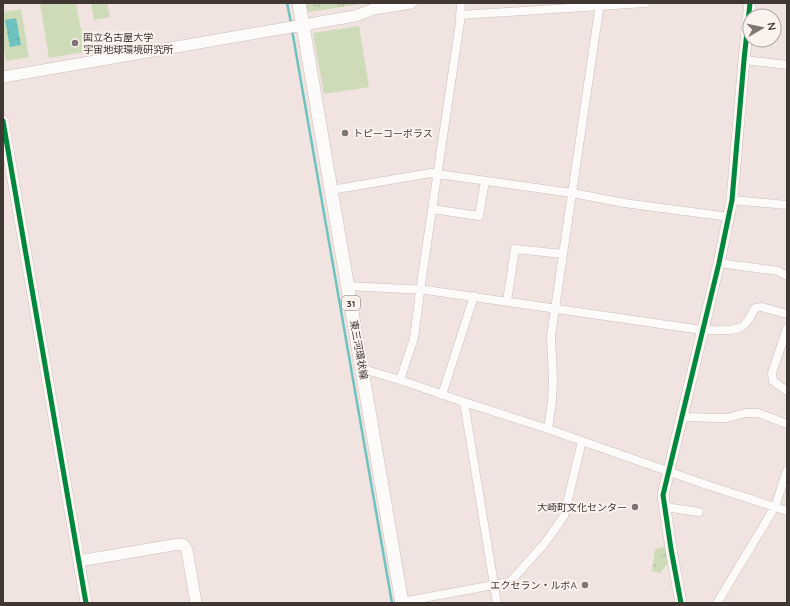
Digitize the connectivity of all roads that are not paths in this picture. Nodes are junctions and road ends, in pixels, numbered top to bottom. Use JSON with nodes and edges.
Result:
{"nodes":[{"id":1,"x":299,"y":3,"type":"edge"},
{"id":2,"x":411,"y":3,"type":"edge"},
{"id":3,"x":461,"y":3,"type":"edge"},
{"id":4,"x":645,"y":3,"type":"edge"},
{"id":5,"x":750,"y":3,"type":"edge"},
{"id":6,"x":600,"y":4,"type":"edge"},
{"id":7,"x":460,"y":15,"type":"junction"},
{"id":8,"x":303,"y":25,"type":"junction"},
{"id":9,"x":744,"y":60,"type":"junction"},
{"id":10,"x":787,"y":64,"type":"edge"},
{"id":11,"x":3,"y":77,"type":"edge"},
{"id":12,"x":3,"y":121,"type":"edge"},
{"id":13,"x":437,"y":174,"type":"junction"},
{"id":14,"x":485,"y":181,"type":"junction"},
{"id":15,"x":331,"y":190,"type":"junction"},
{"id":16,"x":572,"y":193,"type":"junction"},
{"id":17,"x":732,"y":200,"type":"junction"},
{"id":18,"x":787,"y":205,"type":"edge"},
{"id":19,"x":432,"y":209,"type":"junction"},
{"id":20,"x":729,"y":217,"type":"junction"},
{"id":21,"x":563,"y":254,"type":"junction"},
{"id":22,"x":719,"y":264,"type":"junction"},
{"id":23,"x":787,"y":276,"type":"edge"},
{"id":24,"x":347,"y":286,"type":"junction"},
{"id":25,"x":420,"y":290,"type":"junction"},
{"id":26,"x":474,"y":296,"type":"junction"},
{"id":27,"x":507,"y":301,"type":"junction"},
{"id":28,"x":554,"y":309,"type":"junction"},
{"id":29,"x":787,"y":314,"type":"edge"},
{"id":30,"x":787,"y":328,"type":"edge"},
{"id":31,"x":702,"y":330,"type":"junction"},
{"id":32,"x":363,"y":369,"type":"junction"},
{"id":33,"x":400,"y":380,"type":"junction"},
{"id":34,"x":787,"y":391,"type":"edge"},
{"id":35,"x":442,"y":395,"type":"junction"},
{"id":36,"x":464,"y":402,"type":"junction"},
{"id":37,"x":682,"y":418,"type":"junction"},
{"id":38,"x":787,"y":424,"type":"edge"},
{"id":39,"x":548,"y":429,"type":"junction"},
{"id":40,"x":582,"y":441,"type":"junction"},
{"id":41,"x":787,"y":470,"type":"edge"},
{"id":42,"x":669,"y":471,"type":"junction"},
{"id":43,"x":665,"y":507,"type":"junction"},
{"id":44,"x":775,"y":507,"type":"junction"},
{"id":45,"x":787,"y":511,"type":"edge"},
{"id":46,"x":699,"y":512,"type":"dead end"},
{"id":47,"x":79,"y":561,"type":"junction"},
{"id":48,"x":494,"y":585,"type":"junction"},
{"id":49,"x":402,"y":602,"type":"edge"},
{"id":50,"x":86,"y":603,"type":"edge"},
{"id":51,"x":196,"y":603,"type":"edge"},
{"id":52,"x":497,"y":603,"type":"edge"},
{"id":53,"x":681,"y":603,"type":"edge"},
{"id":54,"x":717,"y":603,"type":"edge"}],
"edges":[{"from":1,"to":8,"type":"main road","name":"東三河環状線","number":"31"},
{"from":2,"to":8,"type":"street"},
{"from":3,"to":7,"type":"street"},
{"from":4,"to":6,"type":"street"},
{"from":5,"to":9,"type":"street"},
{"from":6,"to":7,"type":"street"},
{"from":6,"to":16,"type":"street"},
{"from":7,"to":13,"type":"street"},
{"from":8,"to":11,"type":"street"},
{"from":8,"to":15,"type":"main road","name":"東三河環状線","number":"31"},
{"from":9,"to":10,"type":"street"},
{"from":9,"to":17,"type":"street"},
{"from":12,"to":47,"type":"street"},
{"from":13,"to":14,"type":"street"},
{"from":13,"to":15,"type":"street"},
{"from":13,"to":19,"type":"street"},
{"from":14,"to":16,"type":"street"},
{"from":14,"to":19,"type":"street"},
{"from":15,"to":24,"type":"main road","name":"東三河環状線","number":"31"},
{"from":16,"to":20,"type":"street"},
{"from":16,"to":21,"type":"street"},
{"from":17,"to":18,"type":"street"},
{"from":17,"to":20,"type":"street"},
{"from":19,"to":25,"type":"street"},
{"from":20,"to":22,"type":"street"},
{"from":21,"to":27,"type":"street"},
{"from":21,"to":28,"type":"street"},
{"from":22,"to":23,"type":"street"},
{"from":22,"to":31,"type":"street"},
{"from":24,"to":25,"type":"street"},
{"from":24,"to":32,"type":"main road","name":"東三河環状線","number":"31"},
{"from":25,"to":26,"type":"street"},
{"from":25,"to":33,"type":"street"},
{"from":26,"to":27,"type":"street"},
{"from":26,"to":35,"type":"street"},
{"from":27,"to":28,"type":"street"},
{"from":28,"to":31,"type":"street"},
{"from":28,"to":39,"type":"street"},
{"from":29,"to":31,"type":"street"},
{"from":30,"to":34,"type":"street"},
{"from":31,"to":37,"type":"street"},
{"from":32,"to":33,"type":"street"},
{"from":32,"to":49,"type":"main road","name":"東三河環状線","number":"31"},
{"from":33,"to":35,"type":"street"},
{"from":35,"to":36,"type":"street"},
{"from":36,"to":39,"type":"street"},
{"from":36,"to":48,"type":"street"},
{"from":37,"to":38,"type":"street"},
{"from":37,"to":42,"type":"street"},
{"from":39,"to":40,"type":"street"},
{"from":40,"to":42,"type":"street"},
{"from":40,"to":48,"type":"street"},
{"from":41,"to":44,"type":"street"},
{"from":42,"to":43,"type":"street"},
{"from":42,"to":44,"type":"street"},
{"from":43,"to":46,"type":"street"},
{"from":43,"to":53,"type":"street"},
{"from":44,"to":45,"type":"street"},
{"from":44,"to":54,"type":"street"},
{"from":47,"to":50,"type":"street"},
{"from":47,"to":51,"type":"street"},
{"from":48,"to":49,"type":"street"},
{"from":48,"to":52,"type":"street"}]}
